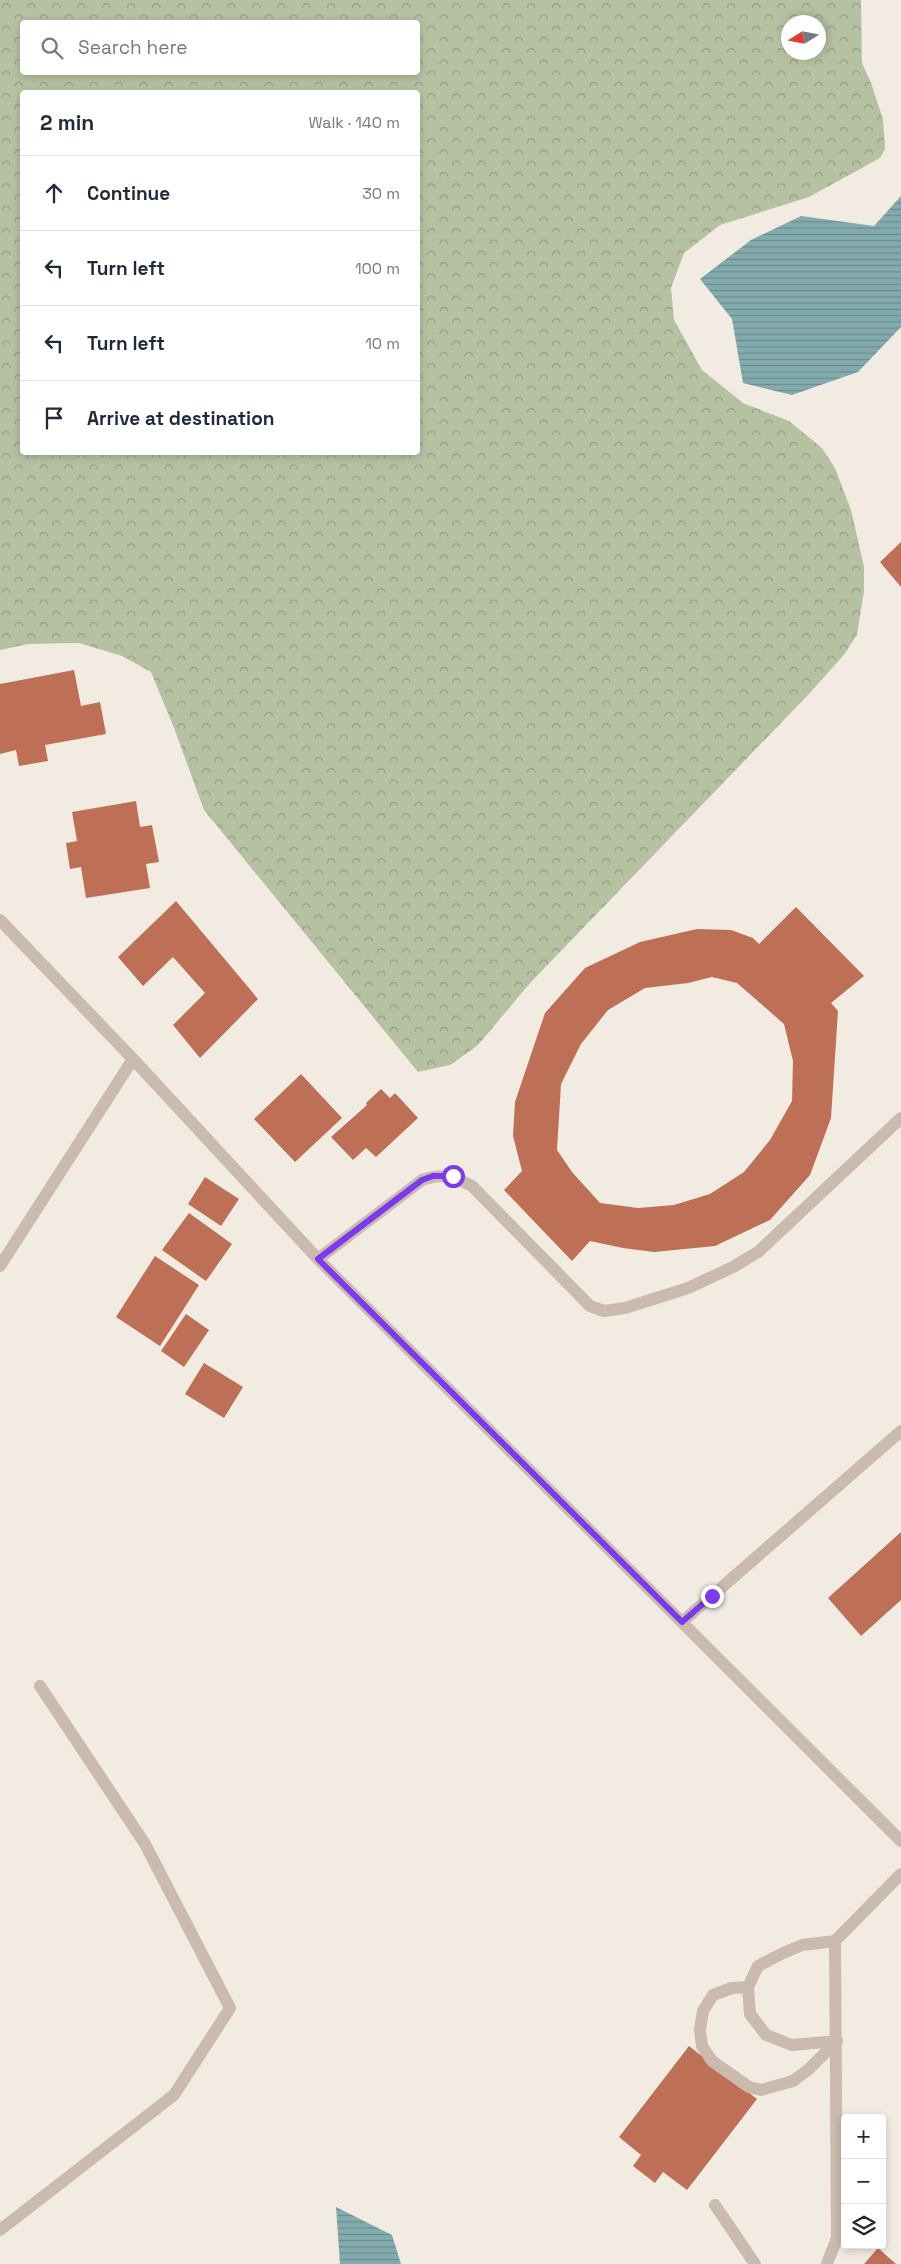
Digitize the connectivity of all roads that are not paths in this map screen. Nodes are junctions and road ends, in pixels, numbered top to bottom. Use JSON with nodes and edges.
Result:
{"nodes":[{"id":1,"x":0,"y":920,"type":"edge"},
{"id":2,"x":133,"y":1059,"type":"junction"},
{"id":3,"x":901,"y":1118,"type":"edge"},
{"id":4,"x":318,"y":1259,"type":"junction"},
{"id":5,"x":0,"y":1266,"type":"edge"},
{"id":6,"x":901,"y":1431,"type":"edge"},
{"id":7,"x":682,"y":1622,"type":"junction"},
{"id":8,"x":40,"y":1686,"type":"dead end"},
{"id":9,"x":901,"y":1842,"type":"edge"},
{"id":10,"x":901,"y":1874,"type":"edge"},
{"id":11,"x":835,"y":1941,"type":"junction"},
{"id":12,"x":748,"y":1987,"type":"junction"},
{"id":13,"x":837,"y":2041,"type":"junction"},
{"id":14,"x":715,"y":2205,"type":"dead end"},
{"id":15,"x":0,"y":2230,"type":"edge"},
{"id":16,"x":755,"y":2264,"type":"edge"},
{"id":17,"x":827,"y":2264,"type":"edge"}],
"edges":[{"from":1,"to":2,"type":"lane"},
{"from":2,"to":4,"type":"lane"},
{"from":2,"to":5,"type":"lane"},
{"from":3,"to":4,"type":"lane"},
{"from":4,"to":7,"type":"lane"},
{"from":6,"to":7,"type":"lane"},
{"from":7,"to":9,"type":"lane"},
{"from":8,"to":15,"type":"lane"},
{"from":10,"to":11,"type":"lane"},
{"from":11,"to":12,"type":"lane"},
{"from":11,"to":13,"type":"lane"},
{"from":12,"to":13,"type":"lane"},
{"from":12,"to":13,"type":"lane"},
{"from":13,"to":17,"type":"lane"},
{"from":14,"to":16,"type":"lane"}]}
